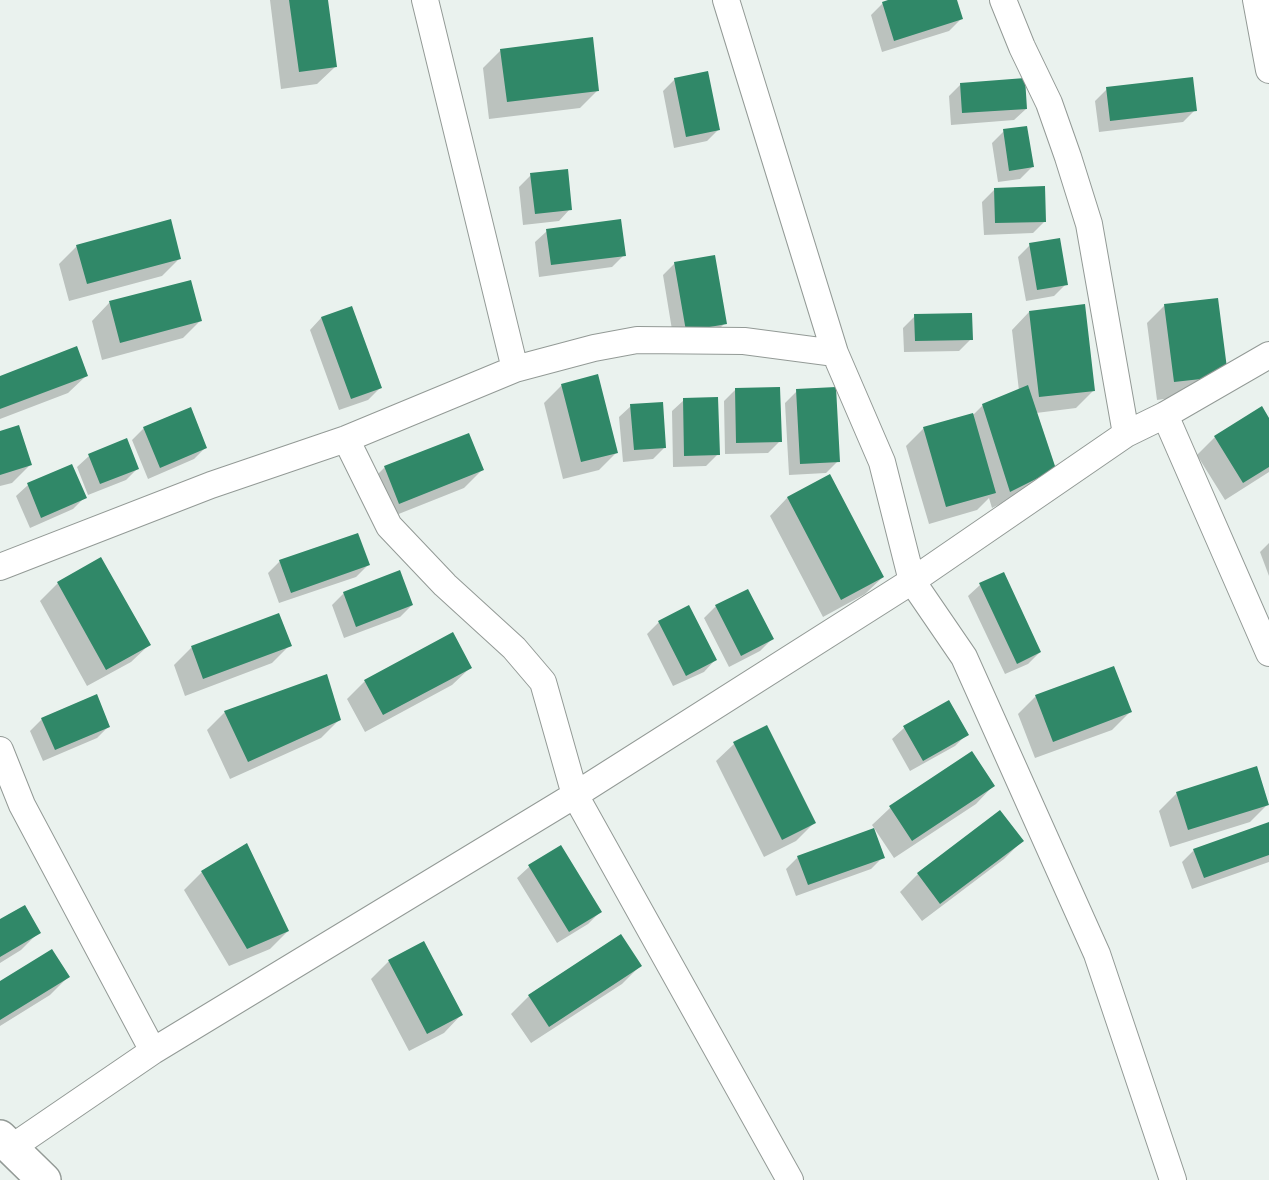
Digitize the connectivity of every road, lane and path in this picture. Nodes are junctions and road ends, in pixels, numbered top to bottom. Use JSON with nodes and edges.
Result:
{"nodes":[{"id":1,"x":425,"y":0,"type":"edge"},
{"id":2,"x":726,"y":0,"type":"edge"},
{"id":3,"x":1003,"y":0,"type":"edge"},
{"id":4,"x":1256,"y":0,"type":"edge"},
{"id":5,"x":1269,"y":70,"type":"edge"},
{"id":6,"x":836,"y":352,"type":"junction"},
{"id":7,"x":1269,"y":355,"type":"edge"},
{"id":8,"x":515,"y":369,"type":"junction"},
{"id":9,"x":1165,"y":415,"type":"junction"},
{"id":10,"x":1126,"y":434,"type":"junction"},
{"id":11,"x":346,"y":439,"type":"junction"},
{"id":12,"x":0,"y":567,"type":"edge"},
{"id":13,"x":912,"y":581,"type":"junction"},
{"id":14,"x":1269,"y":653,"type":"edge"},
{"id":15,"x":0,"y":750,"type":"edge"},
{"id":16,"x":575,"y":795,"type":"junction"},
{"id":17,"x":153,"y":1051,"type":"junction"},
{"id":18,"x":5,"y":1142,"type":"edge"},
{"id":19,"x":44,"y":1180,"type":"edge"},
{"id":20,"x":790,"y":1180,"type":"edge"},
{"id":21,"x":1173,"y":1180,"type":"edge"}],
"edges":[{"from":1,"to":8,"type":"street"},
{"from":2,"to":6,"type":"street"},
{"from":3,"to":10,"type":"street"},
{"from":4,"to":5,"type":"street"},
{"from":6,"to":8,"type":"street"},
{"from":6,"to":13,"type":"street"},
{"from":7,"to":9,"type":"street"},
{"from":8,"to":11,"type":"street"},
{"from":9,"to":10,"type":"street"},
{"from":9,"to":14,"type":"street"},
{"from":10,"to":13,"type":"street"},
{"from":11,"to":12,"type":"street"},
{"from":11,"to":16,"type":"street"},
{"from":13,"to":16,"type":"street"},
{"from":13,"to":21,"type":"street"},
{"from":15,"to":17,"type":"street"},
{"from":16,"to":17,"type":"street"},
{"from":16,"to":20,"type":"street"},
{"from":17,"to":18,"type":"street"},
{"from":18,"to":19,"type":"main road"}]}
